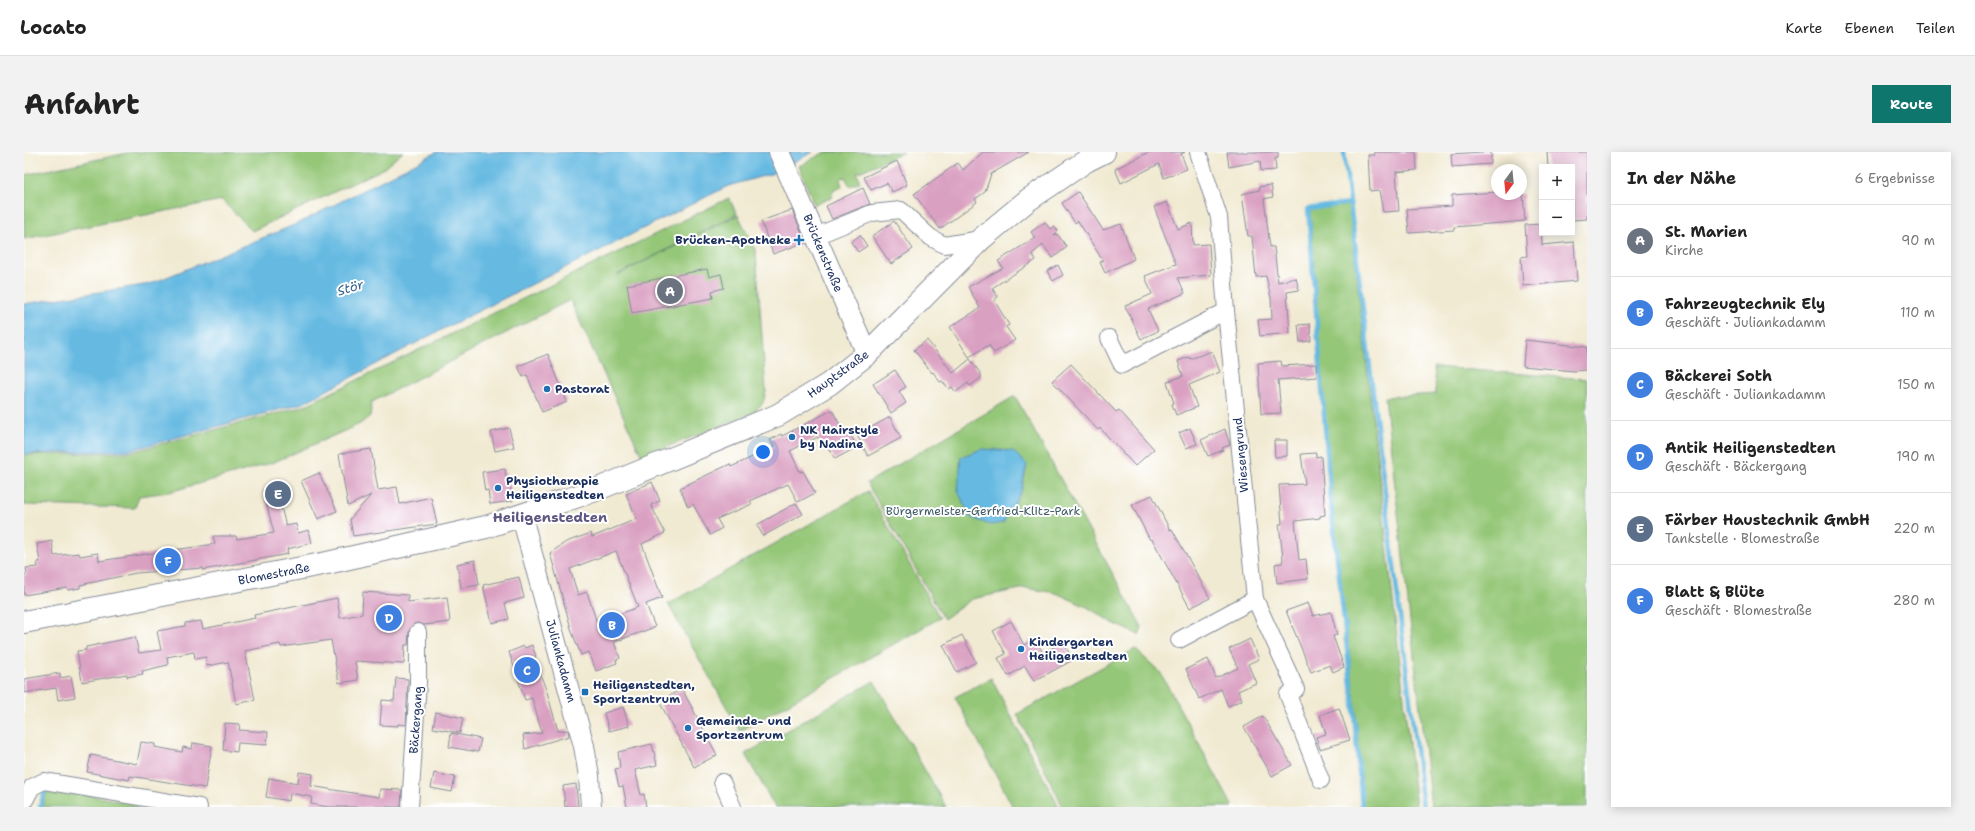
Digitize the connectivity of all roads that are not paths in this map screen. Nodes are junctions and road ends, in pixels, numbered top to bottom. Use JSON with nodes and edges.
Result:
{"nodes":[{"id":1,"x":779,"y":152,"type":"edge"},
{"id":2,"x":1104,"y":152,"type":"edge"},
{"id":3,"x":1198,"y":152,"type":"edge"},
{"id":4,"x":816,"y":236,"type":"junction"},
{"id":5,"x":981,"y":239,"type":"junction"},
{"id":6,"x":1226,"y":311,"type":"junction"},
{"id":7,"x":1108,"y":338,"type":"dead end"},
{"id":8,"x":867,"y":354,"type":"junction"},
{"id":9,"x":522,"y":517,"type":"junction"},
{"id":10,"x":1255,"y":599,"type":"junction"},
{"id":11,"x":24,"y":622,"type":"edge"},
{"id":12,"x":418,"y":632,"type":"dead end"},
{"id":13,"x":1179,"y":640,"type":"dead end"},
{"id":14,"x":1321,"y":780,"type":"dead end"},
{"id":15,"x":722,"y":782,"type":"dead end"},
{"id":16,"x":24,"y":802,"type":"edge"},
{"id":17,"x":199,"y":807,"type":"edge"},
{"id":18,"x":410,"y":807,"type":"edge"},
{"id":19,"x":591,"y":807,"type":"edge"},
{"id":20,"x":733,"y":807,"type":"edge"}],
"edges":[{"from":1,"to":4,"type":"street","name":"Brückenstraße"},
{"from":2,"to":5,"type":"main road","name":"Hauptstraße"},
{"from":3,"to":6,"type":"street","name":"Wiesengrund"},
{"from":4,"to":5,"type":"street"},
{"from":4,"to":8,"type":"street","name":"Brückenstraße"},
{"from":5,"to":8,"type":"main road","name":"Hauptstraße"},
{"from":6,"to":7,"type":"street"},
{"from":6,"to":10,"type":"street","name":"Wiesengrund"},
{"from":8,"to":9,"type":"main road","name":"Hauptstraße"},
{"from":9,"to":11,"type":"main road","name":"Blomestraße"},
{"from":9,"to":19,"type":"street","name":"Juliankadamm"},
{"from":10,"to":13,"type":"street"},
{"from":10,"to":14,"type":"street","name":"Wiesengrund"},
{"from":12,"to":18,"type":"street","name":"Bäckergang"},
{"from":15,"to":20,"type":"street"},
{"from":16,"to":17,"type":"street"}]}
